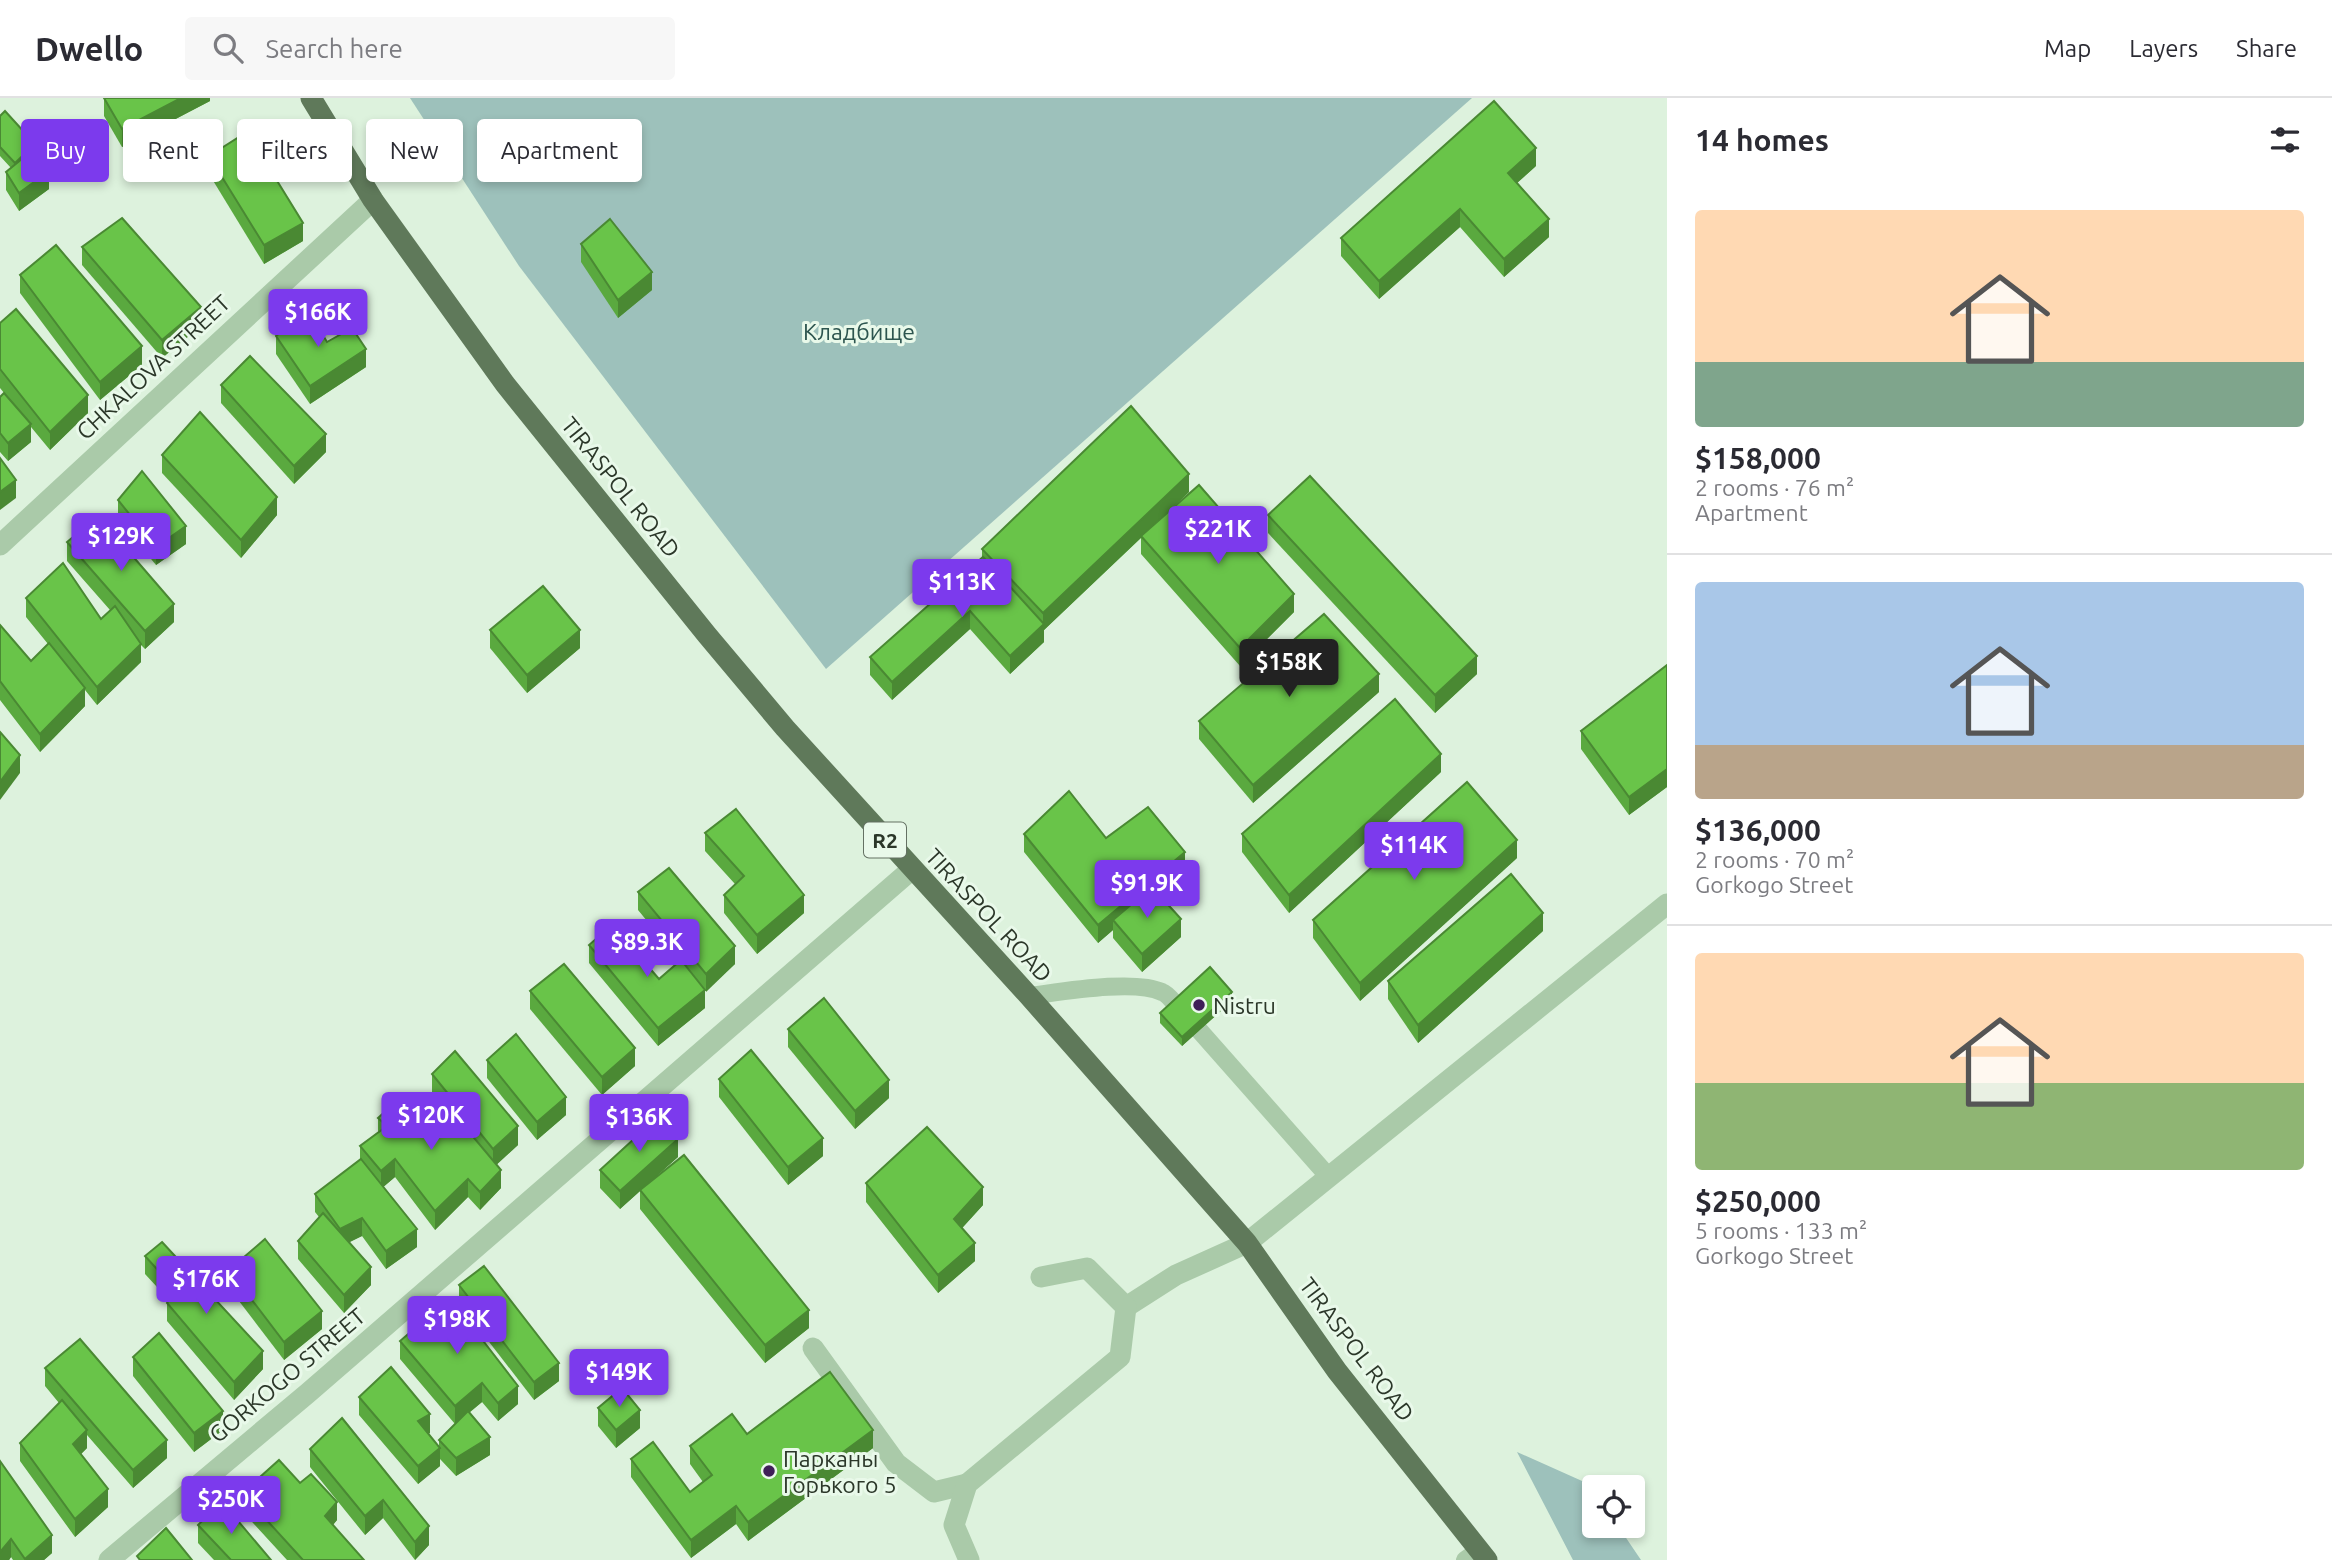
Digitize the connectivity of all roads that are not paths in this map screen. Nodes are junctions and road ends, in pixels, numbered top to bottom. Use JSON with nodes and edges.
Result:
{"nodes":[{"id":1,"x":311,"y":98,"type":"edge"},
{"id":2,"x":373,"y":200,"type":"junction"},
{"id":3,"x":0,"y":545,"type":"edge"},
{"id":4,"x":911,"y":870,"type":"junction"},
{"id":5,"x":1667,"y":905,"type":"edge"},
{"id":6,"x":1030,"y":996,"type":"junction"},
{"id":7,"x":1178,"y":1007,"type":"edge"},
{"id":8,"x":1199,"y":1030,"type":"edge"},
{"id":9,"x":1328,"y":1176,"type":"junction"},
{"id":10,"x":1247,"y":1243,"type":"junction"},
{"id":11,"x":1041,"y":1277,"type":"dead end"},
{"id":12,"x":1126,"y":1307,"type":"junction"},
{"id":13,"x":813,"y":1348,"type":"dead end"},
{"id":14,"x":967,"y":1485,"type":"junction"},
{"id":15,"x":1477,"y":1557,"type":"edge"},
{"id":16,"x":109,"y":1560,"type":"edge"},
{"id":17,"x":969,"y":1560,"type":"edge"}],
"edges":[{"from":1,"to":2,"type":"main road","name":"TIRASPOL ROAD","number":"R2"},
{"from":2,"to":3,"type":"street","name":"CHKALOVA STREET"},
{"from":2,"to":4,"type":"main road","name":"TIRASPOL ROAD","number":"R2"},
{"from":4,"to":6,"type":"main road","name":"TIRASPOL ROAD","number":"R2"},
{"from":4,"to":16,"type":"street","name":"GORKOGO STREET"},
{"from":5,"to":9,"type":"street"},
{"from":6,"to":7,"type":"lane"},
{"from":6,"to":10,"type":"main road","name":"TIRASPOL ROAD","number":"R2"},
{"from":8,"to":9,"type":"lane"},
{"from":9,"to":10,"type":"street"},
{"from":10,"to":12,"type":"street"},
{"from":10,"to":15,"type":"main road","name":"TIRASPOL ROAD","number":"R2"},
{"from":11,"to":12,"type":"street"},
{"from":12,"to":14,"type":"street"},
{"from":13,"to":14,"type":"street"},
{"from":14,"to":17,"type":"street"}]}
